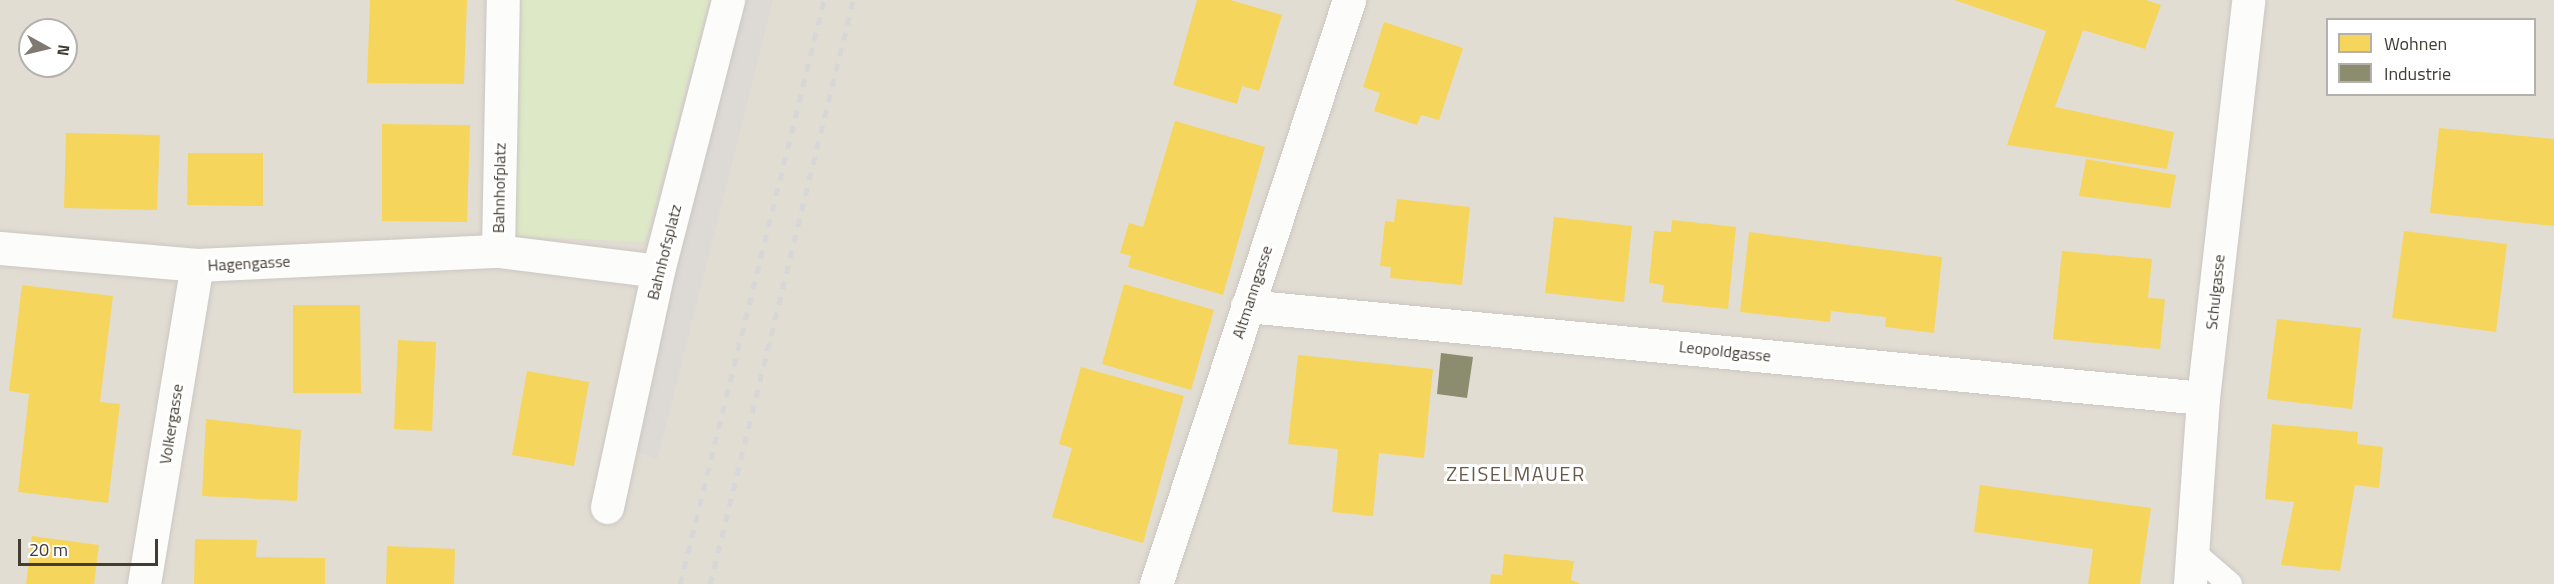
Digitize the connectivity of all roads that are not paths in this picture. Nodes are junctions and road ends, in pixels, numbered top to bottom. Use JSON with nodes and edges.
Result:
{"nodes":[{"id":1,"x":503,"y":0,"type":"edge"},
{"id":2,"x":728,"y":0,"type":"edge"},
{"id":3,"x":1349,"y":0,"type":"edge"},
{"id":4,"x":2248,"y":0,"type":"edge"},
{"id":5,"x":0,"y":248,"type":"edge"},
{"id":6,"x":498,"y":251,"type":"junction"},
{"id":7,"x":197,"y":265,"type":"junction"},
{"id":8,"x":658,"y":271,"type":"junction"},
{"id":9,"x":1247,"y":306,"type":"junction"},
{"id":10,"x":2203,"y":398,"type":"junction"},
{"id":11,"x":607,"y":507,"type":"dead end"},
{"id":12,"x":2193,"y":569,"type":"edge"},
{"id":13,"x":144,"y":584,"type":"edge"},
{"id":14,"x":1156,"y":584,"type":"edge"},
{"id":15,"x":2230,"y":584,"type":"edge"}],
"edges":[{"from":1,"to":6,"type":"street","name":"Bahnhofplatz"},
{"from":2,"to":8,"type":"street","name":"Bahnhofsplatz"},
{"from":3,"to":9,"type":"street","name":"Altmanngasse"},
{"from":4,"to":10,"type":"street","name":"Schulgasse"},
{"from":5,"to":7,"type":"street","name":"Hagengasse"},
{"from":6,"to":7,"type":"street","name":"Hagengasse"},
{"from":6,"to":8,"type":"street","name":"Bahnhofplatz"},
{"from":7,"to":13,"type":"street","name":"Volkergasse"},
{"from":8,"to":11,"type":"street","name":"Bahnhofsplatz"},
{"from":9,"to":10,"type":"street","name":"Leopoldgasse"},
{"from":9,"to":14,"type":"street","name":"Altmanngasse"},
{"from":10,"to":12,"type":"street","name":"Schulgasse"},
{"from":12,"to":15,"type":"lane"}]}
